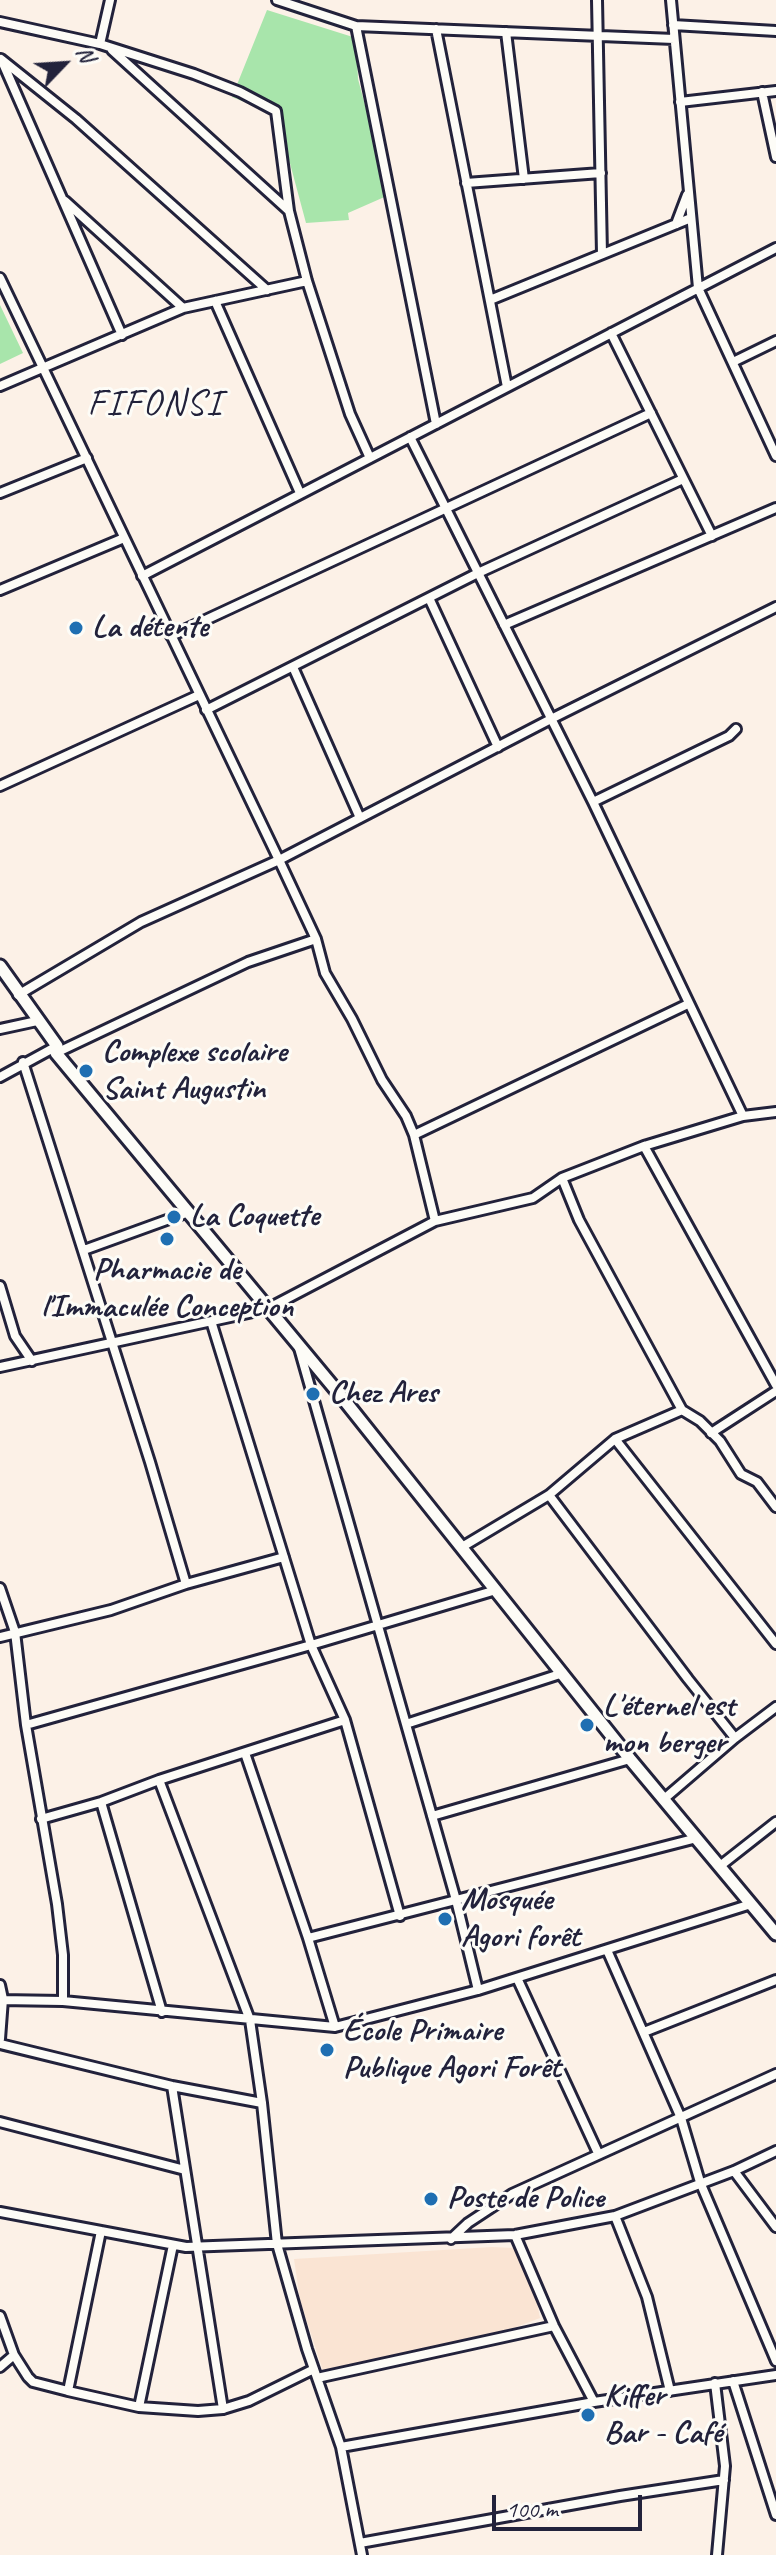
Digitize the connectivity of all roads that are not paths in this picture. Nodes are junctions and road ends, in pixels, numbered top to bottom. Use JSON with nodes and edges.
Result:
{"nodes":[{"id":1,"x":110,"y":0,"type":"edge"},
{"id":2,"x":277,"y":0,"type":"edge"},
{"id":3,"x":308,"y":0,"type":"edge"},
{"id":4,"x":597,"y":0,"type":"edge"},
{"id":5,"x":671,"y":0,"type":"edge"},
{"id":6,"x":315,"y":13,"type":"junction"},
{"id":7,"x":0,"y":22,"type":"edge"},
{"id":8,"x":673,"y":25,"type":"junction"},
{"id":9,"x":356,"y":26,"type":"junction"},
{"id":10,"x":436,"y":29,"type":"junction"},
{"id":11,"x":776,"y":31,"type":"edge"},
{"id":12,"x":506,"y":32,"type":"junction"},
{"id":13,"x":598,"y":36,"type":"junction"},
{"id":14,"x":674,"y":39,"type":"junction"},
{"id":15,"x":104,"y":45,"type":"junction"},
{"id":16,"x":0,"y":58,"type":"edge"},
{"id":17,"x":776,"y":91,"type":"edge"},
{"id":18,"x":762,"y":92,"type":"junction"},
{"id":19,"x":680,"y":102,"type":"junction"},
{"id":20,"x":776,"y":157,"type":"edge"},
{"id":21,"x":601,"y":173,"type":"junction"},
{"id":22,"x":524,"y":179,"type":"junction"},
{"id":23,"x":466,"y":183,"type":"junction"},
{"id":24,"x":689,"y":191,"type":"junction"},
{"id":25,"x":62,"y":198,"type":"junction"},
{"id":26,"x":289,"y":211,"type":"junction"},
{"id":27,"x":691,"y":218,"type":"junction"},
{"id":28,"x":676,"y":224,"type":"junction"},
{"id":29,"x":776,"y":248,"type":"edge"},
{"id":30,"x":602,"y":254,"type":"junction"},
{"id":31,"x":0,"y":278,"type":"edge"},
{"id":32,"x":307,"y":281,"type":"junction"},
{"id":33,"x":698,"y":288,"type":"junction"},
{"id":34,"x":267,"y":290,"type":"junction"},
{"id":35,"x":490,"y":300,"type":"junction"},
{"id":36,"x":215,"y":301,"type":"junction"},
{"id":37,"x":183,"y":308,"type":"junction"},
{"id":38,"x":611,"y":333,"type":"junction"},
{"id":39,"x":122,"y":335,"type":"junction"},
{"id":40,"x":776,"y":341,"type":"edge"},
{"id":41,"x":733,"y":362,"type":"junction"},
{"id":42,"x":44,"y":369,"type":"junction"},
{"id":43,"x":0,"y":386,"type":"edge"},
{"id":44,"x":507,"y":387,"type":"junction"},
{"id":45,"x":651,"y":413,"type":"junction"},
{"id":46,"x":436,"y":424,"type":"junction"},
{"id":47,"x":776,"y":428,"type":"edge"},
{"id":48,"x":765,"y":433,"type":"junction"},
{"id":49,"x":410,"y":437,"type":"junction"},
{"id":50,"x":776,"y":456,"type":"edge"},
{"id":51,"x":87,"y":458,"type":"junction"},
{"id":52,"x":370,"y":458,"type":"junction"},
{"id":53,"x":683,"y":479,"type":"junction"},
{"id":54,"x":0,"y":493,"type":"edge"},
{"id":55,"x":300,"y":493,"type":"junction"},
{"id":56,"x":446,"y":508,"type":"junction"},
{"id":57,"x":776,"y":508,"type":"edge"},
{"id":58,"x":712,"y":536,"type":"junction"},
{"id":59,"x":124,"y":538,"type":"junction"},
{"id":60,"x":478,"y":573,"type":"junction"},
{"id":61,"x":142,"y":576,"type":"junction"},
{"id":62,"x":0,"y":590,"type":"edge"},
{"id":63,"x":429,"y":598,"type":"junction"},
{"id":64,"x":776,"y":607,"type":"edge"},
{"id":65,"x":504,"y":625,"type":"junction"},
{"id":66,"x":171,"y":636,"type":"junction"},
{"id":67,"x":293,"y":667,"type":"junction"},
{"id":68,"x":199,"y":695,"type":"junction"},
{"id":69,"x":206,"y":710,"type":"junction"},
{"id":70,"x":551,"y":719,"type":"junction"},
{"id":71,"x":736,"y":729,"type":"dead end"},
{"id":72,"x":498,"y":747,"type":"junction"},
{"id":73,"x":0,"y":786,"type":"edge"},
{"id":74,"x":593,"y":802,"type":"junction"},
{"id":75,"x":360,"y":818,"type":"junction"},
{"id":76,"x":279,"y":860,"type":"junction"},
{"id":77,"x":316,"y":939,"type":"junction"},
{"id":78,"x":0,"y":966,"type":"edge"},
{"id":79,"x":18,"y":995,"type":"junction"},
{"id":80,"x":688,"y":1004,"type":"junction"},
{"id":81,"x":37,"y":1021,"type":"junction"},
{"id":82,"x":0,"y":1029,"type":"edge"},
{"id":83,"x":56,"y":1050,"type":"junction"},
{"id":84,"x":23,"y":1062,"type":"junction"},
{"id":85,"x":0,"y":1077,"type":"edge"},
{"id":86,"x":776,"y":1112,"type":"edge"},
{"id":87,"x":743,"y":1116,"type":"junction"},
{"id":88,"x":414,"y":1135,"type":"junction"},
{"id":89,"x":644,"y":1146,"type":"junction"},
{"id":90,"x":562,"y":1178,"type":"junction"},
{"id":91,"x":186,"y":1213,"type":"junction"},
{"id":92,"x":435,"y":1221,"type":"junction"},
{"id":93,"x":84,"y":1250,"type":"junction"},
{"id":94,"x":0,"y":1286,"type":"edge"},
{"id":95,"x":267,"y":1309,"type":"junction"},
{"id":96,"x":211,"y":1321,"type":"junction"},
{"id":97,"x":112,"y":1342,"type":"junction"},
{"id":98,"x":298,"y":1344,"type":"junction"},
{"id":99,"x":32,"y":1361,"type":"junction"},
{"id":100,"x":0,"y":1367,"type":"edge"},
{"id":101,"x":776,"y":1388,"type":"edge"},
{"id":102,"x":682,"y":1410,"type":"junction"},
{"id":103,"x":711,"y":1433,"type":"junction"},
{"id":104,"x":615,"y":1439,"type":"junction"},
{"id":105,"x":549,"y":1495,"type":"junction"},
{"id":106,"x":776,"y":1507,"type":"edge"},
{"id":107,"x":462,"y":1547,"type":"junction"},
{"id":108,"x":284,"y":1557,"type":"junction"},
{"id":109,"x":186,"y":1584,"type":"junction"},
{"id":110,"x":0,"y":1588,"type":"edge"},
{"id":111,"x":496,"y":1590,"type":"junction"},
{"id":112,"x":375,"y":1624,"type":"junction"},
{"id":113,"x":15,"y":1632,"type":"junction"},
{"id":114,"x":0,"y":1637,"type":"edge"},
{"id":115,"x":776,"y":1644,"type":"edge"},
{"id":116,"x":311,"y":1645,"type":"junction"},
{"id":117,"x":563,"y":1673,"type":"junction"},
{"id":118,"x":776,"y":1707,"type":"edge"},
{"id":119,"x":345,"y":1720,"type":"junction"},
{"id":120,"x":406,"y":1724,"type":"junction"},
{"id":121,"x":26,"y":1725,"type":"junction"},
{"id":122,"x":735,"y":1738,"type":"junction"},
{"id":123,"x":245,"y":1753,"type":"junction"},
{"id":124,"x":630,"y":1759,"type":"junction"},
{"id":125,"x":159,"y":1780,"type":"junction"},
{"id":126,"x":664,"y":1799,"type":"junction"},
{"id":127,"x":101,"y":1802,"type":"junction"},
{"id":128,"x":432,"y":1816,"type":"junction"},
{"id":129,"x":41,"y":1819,"type":"junction"},
{"id":130,"x":776,"y":1822,"type":"edge"},
{"id":131,"x":697,"y":1838,"type":"junction"},
{"id":132,"x":720,"y":1866,"type":"junction"},
{"id":133,"x":456,"y":1900,"type":"junction"},
{"id":134,"x":751,"y":1904,"type":"junction"},
{"id":135,"x":400,"y":1916,"type":"junction"},
{"id":136,"x":772,"y":1919,"type":"edge"},
{"id":137,"x":776,"y":1934,"type":"edge"},
{"id":138,"x":308,"y":1938,"type":"junction"},
{"id":139,"x":607,"y":1950,"type":"junction"},
{"id":140,"x":517,"y":1978,"type":"junction"},
{"id":141,"x":776,"y":1980,"type":"edge"},
{"id":142,"x":0,"y":1985,"type":"edge"},
{"id":143,"x":478,"y":1990,"type":"junction"},
{"id":144,"x":2,"y":2000,"type":"edge"},
{"id":145,"x":63,"y":2001,"type":"junction"},
{"id":146,"x":162,"y":2012,"type":"junction"},
{"id":147,"x":250,"y":2020,"type":"junction"},
{"id":148,"x":335,"y":2027,"type":"junction"},
{"id":149,"x":644,"y":2032,"type":"junction"},
{"id":150,"x":0,"y":2041,"type":"edge"},
{"id":151,"x":776,"y":2074,"type":"edge"},
{"id":152,"x":172,"y":2086,"type":"junction"},
{"id":153,"x":262,"y":2103,"type":"junction"},
{"id":154,"x":681,"y":2118,"type":"junction"},
{"id":155,"x":0,"y":2122,"type":"edge"},
{"id":156,"x":776,"y":2151,"type":"edge"},
{"id":157,"x":598,"y":2153,"type":"junction"},
{"id":158,"x":185,"y":2170,"type":"junction"},
{"id":159,"x":734,"y":2171,"type":"junction"},
{"id":160,"x":700,"y":2182,"type":"junction"},
{"id":161,"x":0,"y":2212,"type":"edge"},
{"id":162,"x":615,"y":2216,"type":"junction"},
{"id":163,"x":776,"y":2227,"type":"edge"},
{"id":164,"x":101,"y":2231,"type":"junction"},
{"id":165,"x":515,"y":2235,"type":"junction"},
{"id":166,"x":451,"y":2239,"type":"junction"},
{"id":167,"x":277,"y":2244,"type":"junction"},
{"id":168,"x":173,"y":2245,"type":"junction"},
{"id":169,"x":199,"y":2247,"type":"junction"},
{"id":170,"x":0,"y":2316,"type":"edge"},
{"id":171,"x":554,"y":2326,"type":"junction"},
{"id":172,"x":14,"y":2355,"type":"junction"},
{"id":173,"x":776,"y":2361,"type":"edge"},
{"id":174,"x":0,"y":2367,"type":"edge"},
{"id":175,"x":315,"y":2373,"type":"junction"},
{"id":176,"x":776,"y":2375,"type":"edge"},
{"id":177,"x":733,"y":2381,"type":"junction"},
{"id":178,"x":715,"y":2383,"type":"junction"},
{"id":179,"x":68,"y":2391,"type":"junction"},
{"id":180,"x":670,"y":2391,"type":"junction"},
{"id":181,"x":594,"y":2402,"type":"junction"},
{"id":182,"x":139,"y":2407,"type":"junction"},
{"id":183,"x":223,"y":2409,"type":"junction"},
{"id":184,"x":341,"y":2447,"type":"junction"},
{"id":185,"x":724,"y":2480,"type":"junction"},
{"id":186,"x":776,"y":2515,"type":"edge"},
{"id":187,"x":360,"y":2543,"type":"junction"},
{"id":188,"x":362,"y":2555,"type":"edge"},
{"id":189,"x":717,"y":2555,"type":"edge"}],
"edges":[{"from":1,"to":15,"type":"street"},
{"from":2,"to":6,"type":"street"},
{"from":3,"to":6,"type":"street"},
{"from":4,"to":13,"type":"street"},
{"from":5,"to":8,"type":"street"},
{"from":6,"to":9,"type":"street"},
{"from":7,"to":15,"type":"street"},
{"from":8,"to":11,"type":"street"},
{"from":8,"to":14,"type":"street"},
{"from":9,"to":10,"type":"street"},
{"from":9,"to":46,"type":"street"},
{"from":10,"to":12,"type":"street"},
{"from":10,"to":23,"type":"street"},
{"from":12,"to":13,"type":"street"},
{"from":12,"to":22,"type":"street"},
{"from":13,"to":14,"type":"street"},
{"from":13,"to":21,"type":"street"},
{"from":14,"to":19,"type":"street"},
{"from":15,"to":26,"type":"street"},
{"from":15,"to":26,"type":"street"},
{"from":16,"to":25,"type":"street"},
{"from":16,"to":34,"type":"street"},
{"from":17,"to":18,"type":"street"},
{"from":18,"to":19,"type":"street"},
{"from":18,"to":20,"type":"street"},
{"from":19,"to":24,"type":"street"},
{"from":21,"to":22,"type":"street"},
{"from":21,"to":30,"type":"street"},
{"from":22,"to":23,"type":"street"},
{"from":23,"to":35,"type":"street"},
{"from":24,"to":27,"type":"street"},
{"from":24,"to":28,"type":"street"},
{"from":25,"to":37,"type":"street"},
{"from":25,"to":39,"type":"street"},
{"from":26,"to":32,"type":"street"},
{"from":27,"to":28,"type":"street"},
{"from":27,"to":33,"type":"street"},
{"from":28,"to":30,"type":"street"},
{"from":29,"to":33,"type":"street"},
{"from":30,"to":35,"type":"street"},
{"from":31,"to":42,"type":"street"},
{"from":32,"to":34,"type":"street"},
{"from":32,"to":52,"type":"street"},
{"from":33,"to":38,"type":"street"},
{"from":33,"to":41,"type":"street"},
{"from":34,"to":36,"type":"street"},
{"from":35,"to":44,"type":"street"},
{"from":36,"to":37,"type":"street"},
{"from":36,"to":55,"type":"street"},
{"from":37,"to":39,"type":"street"},
{"from":38,"to":44,"type":"street"},
{"from":38,"to":45,"type":"street"},
{"from":39,"to":42,"type":"street"},
{"from":40,"to":41,"type":"street"},
{"from":41,"to":48,"type":"street"},
{"from":42,"to":43,"type":"street"},
{"from":42,"to":51,"type":"street"},
{"from":44,"to":46,"type":"street"},
{"from":45,"to":53,"type":"street"},
{"from":45,"to":56,"type":"street"},
{"from":46,"to":49,"type":"street"},
{"from":47,"to":48,"type":"street"},
{"from":48,"to":50,"type":"street"},
{"from":49,"to":52,"type":"street"},
{"from":49,"to":56,"type":"street"},
{"from":51,"to":54,"type":"street"},
{"from":51,"to":59,"type":"street"},
{"from":52,"to":55,"type":"street"},
{"from":53,"to":58,"type":"street"},
{"from":53,"to":60,"type":"street"},
{"from":55,"to":61,"type":"street"},
{"from":56,"to":60,"type":"street"},
{"from":56,"to":66,"type":"street"},
{"from":57,"to":58,"type":"street"},
{"from":58,"to":65,"type":"street"},
{"from":59,"to":61,"type":"street"},
{"from":59,"to":62,"type":"street"},
{"from":60,"to":63,"type":"street"},
{"from":60,"to":65,"type":"street"},
{"from":61,"to":66,"type":"street"},
{"from":63,"to":67,"type":"street"},
{"from":63,"to":72,"type":"street"},
{"from":64,"to":70,"type":"street"},
{"from":65,"to":70,"type":"street"},
{"from":66,"to":68,"type":"street"},
{"from":67,"to":69,"type":"street"},
{"from":67,"to":75,"type":"street"},
{"from":68,"to":69,"type":"street"},
{"from":68,"to":73,"type":"street"},
{"from":69,"to":76,"type":"street"},
{"from":70,"to":72,"type":"street"},
{"from":70,"to":74,"type":"street"},
{"from":71,"to":74,"type":"street"},
{"from":72,"to":75,"type":"street"},
{"from":74,"to":80,"type":"street"},
{"from":75,"to":76,"type":"street"},
{"from":76,"to":77,"type":"street"},
{"from":76,"to":79,"type":"street"},
{"from":77,"to":83,"type":"street"},
{"from":77,"to":88,"type":"street"},
{"from":78,"to":79,"type":"main road"},
{"from":79,"to":81,"type":"main road"},
{"from":80,"to":87,"type":"street"},
{"from":80,"to":88,"type":"street"},
{"from":81,"to":82,"type":"street"},
{"from":81,"to":83,"type":"main road"},
{"from":83,"to":84,"type":"street"},
{"from":83,"to":91,"type":"main road"},
{"from":84,"to":85,"type":"street"},
{"from":84,"to":93,"type":"street"},
{"from":86,"to":87,"type":"street"},
{"from":87,"to":89,"type":"street"},
{"from":88,"to":92,"type":"street"},
{"from":89,"to":90,"type":"street"},
{"from":89,"to":101,"type":"street"},
{"from":90,"to":92,"type":"street"},
{"from":90,"to":102,"type":"street"},
{"from":91,"to":93,"type":"street"},
{"from":91,"to":95,"type":"main road"},
{"from":92,"to":95,"type":"street"},
{"from":93,"to":97,"type":"street"},
{"from":94,"to":99,"type":"street"},
{"from":95,"to":96,"type":"street"},
{"from":95,"to":98,"type":"main road"},
{"from":96,"to":97,"type":"street"},
{"from":96,"to":108,"type":"street"},
{"from":97,"to":99,"type":"street"},
{"from":97,"to":109,"type":"street"},
{"from":98,"to":107,"type":"main road"},
{"from":98,"to":112,"type":"street"},
{"from":99,"to":100,"type":"street"},
{"from":101,"to":103,"type":"street"},
{"from":102,"to":103,"type":"street"},
{"from":102,"to":104,"type":"street"},
{"from":103,"to":106,"type":"street"},
{"from":104,"to":105,"type":"street"},
{"from":104,"to":115,"type":"street"},
{"from":105,"to":107,"type":"street"},
{"from":105,"to":122,"type":"street"},
{"from":107,"to":111,"type":"main road"},
{"from":108,"to":109,"type":"street"},
{"from":108,"to":116,"type":"street"},
{"from":109,"to":113,"type":"street"},
{"from":110,"to":113,"type":"street"},
{"from":111,"to":112,"type":"street"},
{"from":111,"to":117,"type":"main road"},
{"from":112,"to":116,"type":"street"},
{"from":112,"to":120,"type":"street"},
{"from":113,"to":114,"type":"street"},
{"from":113,"to":121,"type":"street"},
{"from":116,"to":119,"type":"street"},
{"from":116,"to":121,"type":"street"},
{"from":117,"to":120,"type":"street"},
{"from":117,"to":124,"type":"main road"},
{"from":118,"to":122,"type":"street"},
{"from":119,"to":123,"type":"street"},
{"from":119,"to":135,"type":"street"},
{"from":120,"to":128,"type":"street"},
{"from":121,"to":129,"type":"street"},
{"from":122,"to":126,"type":"street"},
{"from":123,"to":125,"type":"street"},
{"from":123,"to":138,"type":"street"},
{"from":124,"to":126,"type":"main road"},
{"from":124,"to":128,"type":"street"},
{"from":125,"to":127,"type":"street"},
{"from":125,"to":147,"type":"street"},
{"from":126,"to":131,"type":"main road"},
{"from":127,"to":129,"type":"street"},
{"from":127,"to":146,"type":"street"},
{"from":128,"to":133,"type":"street"},
{"from":129,"to":145,"type":"street"},
{"from":130,"to":132,"type":"street"},
{"from":131,"to":132,"type":"main road"},
{"from":131,"to":133,"type":"street"},
{"from":132,"to":134,"type":"main road"},
{"from":133,"to":135,"type":"street"},
{"from":133,"to":143,"type":"street"},
{"from":134,"to":136,"type":"main road"},
{"from":134,"to":139,"type":"street"},
{"from":135,"to":138,"type":"street"},
{"from":136,"to":137,"type":"main road"},
{"from":138,"to":148,"type":"street"},
{"from":139,"to":140,"type":"street"},
{"from":139,"to":149,"type":"street"},
{"from":140,"to":143,"type":"street"},
{"from":140,"to":157,"type":"street"},
{"from":141,"to":149,"type":"street"},
{"from":142,"to":144,"type":"street"},
{"from":143,"to":148,"type":"street"},
{"from":144,"to":145,"type":"street"},
{"from":144,"to":150,"type":"street"},
{"from":145,"to":146,"type":"street"},
{"from":146,"to":147,"type":"street"},
{"from":147,"to":148,"type":"street"},
{"from":147,"to":153,"type":"street"},
{"from":149,"to":154,"type":"street"},
{"from":150,"to":152,"type":"street"},
{"from":151,"to":154,"type":"street"},
{"from":152,"to":153,"type":"street"},
{"from":152,"to":158,"type":"street"},
{"from":153,"to":167,"type":"street"},
{"from":154,"to":157,"type":"street"},
{"from":154,"to":160,"type":"street"},
{"from":155,"to":158,"type":"street"},
{"from":156,"to":159,"type":"street"},
{"from":157,"to":166,"type":"street"},
{"from":158,"to":169,"type":"street"},
{"from":159,"to":160,"type":"street"},
{"from":159,"to":163,"type":"street"},
{"from":160,"to":162,"type":"street"},
{"from":160,"to":173,"type":"street"},
{"from":161,"to":164,"type":"street"},
{"from":162,"to":165,"type":"street"},
{"from":162,"to":180,"type":"street"},
{"from":164,"to":168,"type":"street"},
{"from":164,"to":179,"type":"street"},
{"from":165,"to":166,"type":"street"},
{"from":165,"to":171,"type":"street"},
{"from":166,"to":167,"type":"street"},
{"from":167,"to":169,"type":"street"},
{"from":167,"to":175,"type":"street"},
{"from":168,"to":169,"type":"street"},
{"from":168,"to":182,"type":"street"},
{"from":169,"to":183,"type":"street"},
{"from":170,"to":172,"type":"street"},
{"from":171,"to":175,"type":"street"},
{"from":171,"to":181,"type":"street"},
{"from":172,"to":174,"type":"street"},
{"from":172,"to":179,"type":"street"},
{"from":175,"to":183,"type":"street"},
{"from":175,"to":184,"type":"street"},
{"from":176,"to":177,"type":"street"},
{"from":177,"to":178,"type":"street"},
{"from":177,"to":186,"type":"street"},
{"from":178,"to":180,"type":"street"},
{"from":178,"to":185,"type":"street"},
{"from":179,"to":182,"type":"street"},
{"from":180,"to":181,"type":"street"},
{"from":181,"to":184,"type":"street"},
{"from":182,"to":183,"type":"street"},
{"from":184,"to":187,"type":"street"},
{"from":185,"to":187,"type":"street"},
{"from":185,"to":189,"type":"street"},
{"from":187,"to":188,"type":"street"}]}
